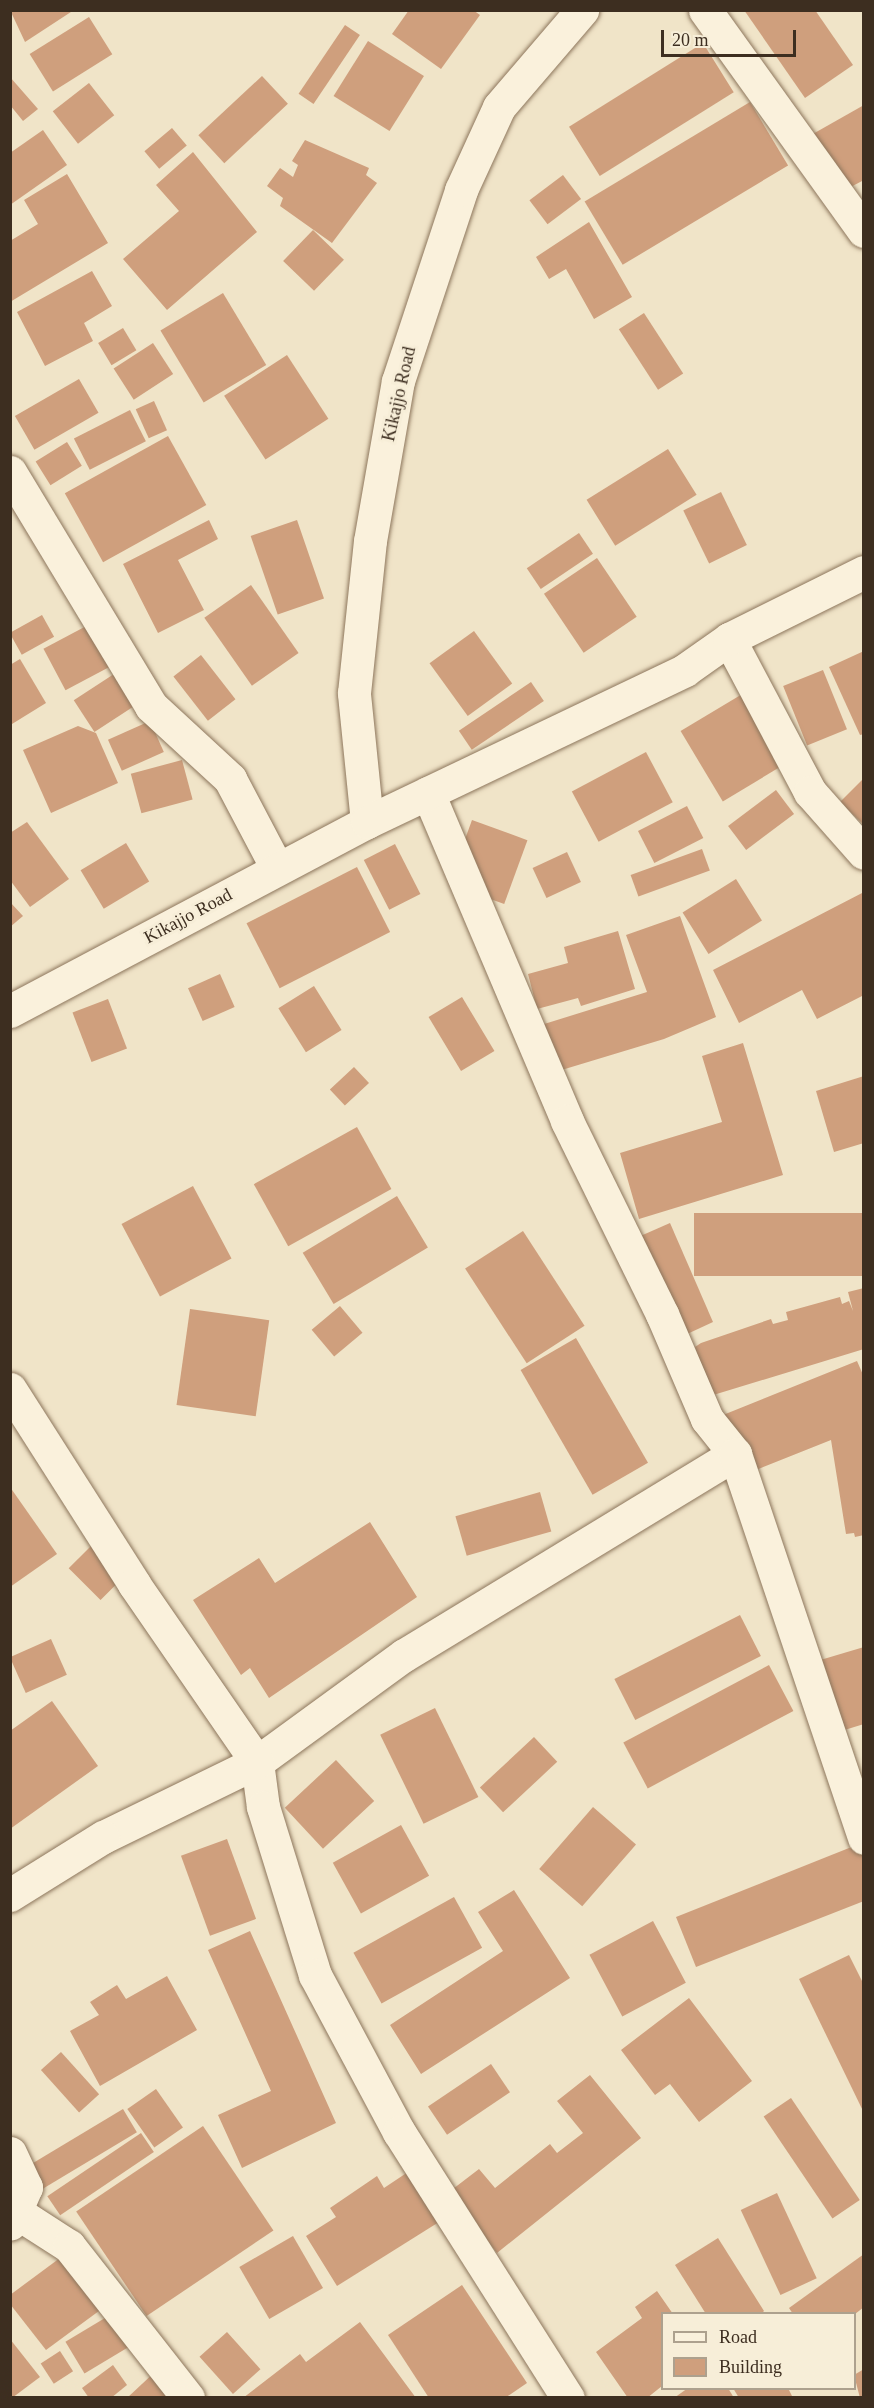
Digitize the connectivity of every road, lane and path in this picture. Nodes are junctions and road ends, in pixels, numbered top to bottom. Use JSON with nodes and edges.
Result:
{"nodes":[{"id":1,"x":582,"y":10,"type":"edge"},
{"id":2,"x":705,"y":10,"type":"edge"},
{"id":3,"x":864,"y":231,"type":"edge"},
{"id":4,"x":10,"y":472,"type":"edge"},
{"id":5,"x":864,"y":572,"type":"edge"},
{"id":6,"x":729,"y":639,"type":"junction"},
{"id":7,"x":428,"y":793,"type":"junction"},
{"id":8,"x":367,"y":822,"type":"junction"},
{"id":9,"x":864,"y":853,"type":"edge"},
{"id":10,"x":277,"y":868,"type":"junction"},
{"id":11,"x":10,"y":1011,"type":"edge"},
{"id":12,"x":10,"y":1389,"type":"edge"},
{"id":13,"x":735,"y":1454,"type":"junction"},
{"id":14,"x":257,"y":1762,"type":"junction"},
{"id":15,"x":864,"y":1838,"type":"edge"},
{"id":16,"x":10,"y":1895,"type":"edge"},
{"id":17,"x":10,"y":2153,"type":"edge"},
{"id":18,"x":13,"y":2218,"type":"edge"},
{"id":19,"x":188,"y":2397,"type":"edge"},
{"id":20,"x":568,"y":2397,"type":"edge"}],
"edges":[{"from":1,"to":8,"type":"street","name":"Kikajjo Road"},
{"from":2,"to":3,"type":"street"},
{"from":4,"to":10,"type":"street"},
{"from":5,"to":6,"type":"street","name":"Kikajjo Road"},
{"from":6,"to":7,"type":"street","name":"Kikajjo Road"},
{"from":6,"to":9,"type":"street"},
{"from":7,"to":8,"type":"street","name":"Kikajjo Road"},
{"from":7,"to":13,"type":"street"},
{"from":8,"to":10,"type":"street","name":"Kikajjo Road"},
{"from":10,"to":11,"type":"street","name":"Kikajjo Road"},
{"from":12,"to":14,"type":"street"},
{"from":13,"to":14,"type":"street"},
{"from":13,"to":15,"type":"street"},
{"from":14,"to":16,"type":"street"},
{"from":14,"to":20,"type":"street"},
{"from":17,"to":18,"type":"street"},
{"from":18,"to":19,"type":"street"}]}
